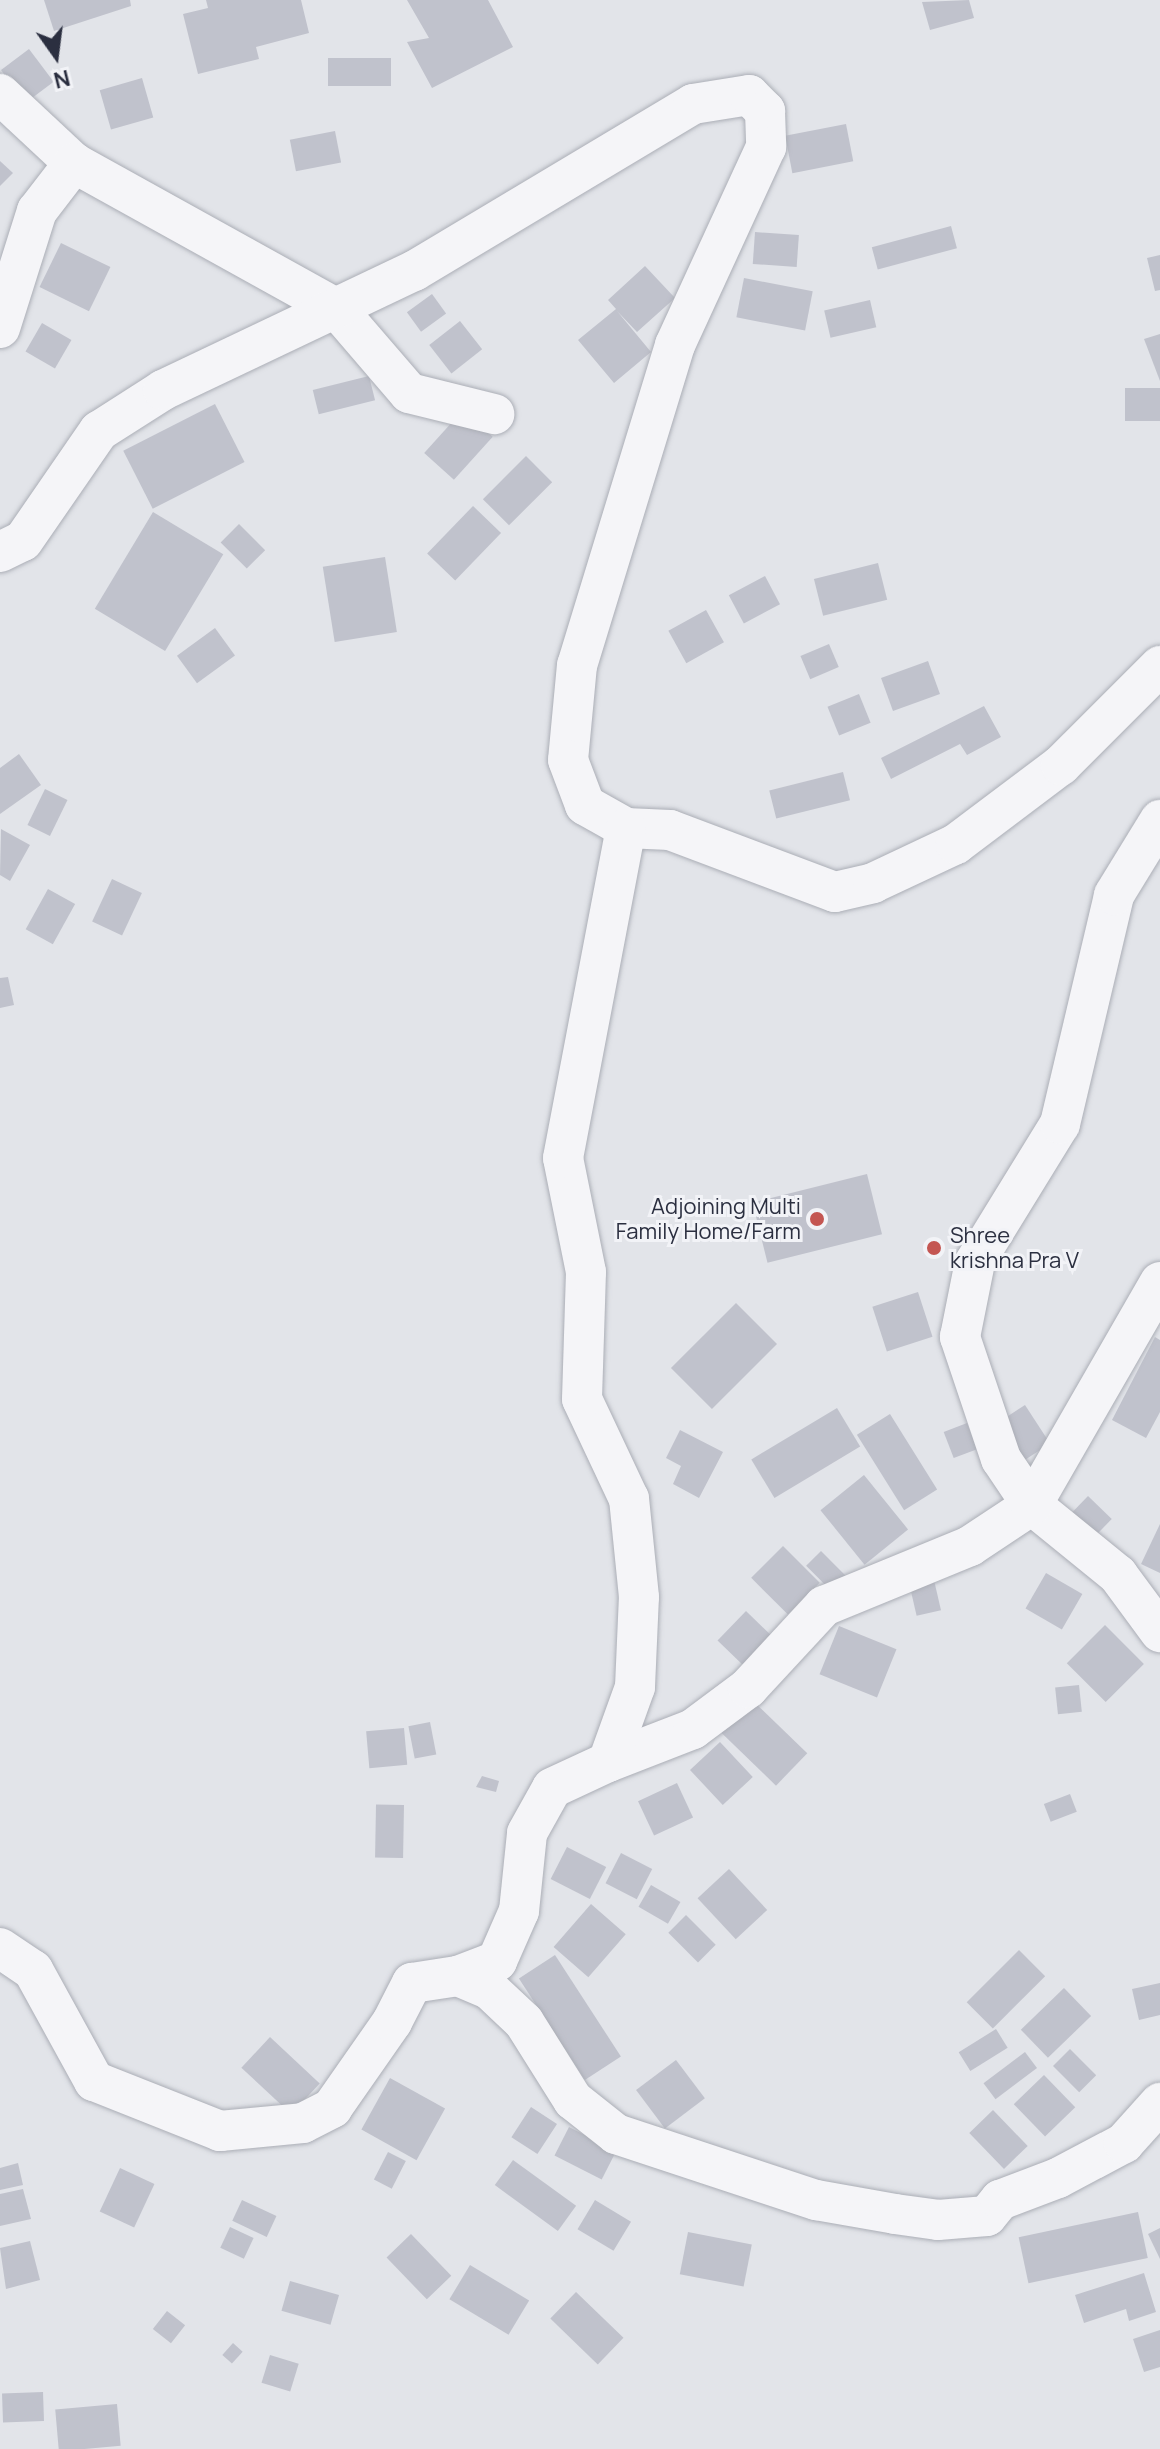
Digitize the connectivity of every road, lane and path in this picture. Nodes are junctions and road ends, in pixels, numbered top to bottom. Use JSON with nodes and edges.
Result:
{"nodes":[{"id":1,"x":0,"y":94,"type":"edge"},
{"id":2,"x":74,"y":163,"type":"junction"},
{"id":3,"x":336,"y":308,"type":"junction"},
{"id":4,"x":0,"y":328,"type":"edge"},
{"id":5,"x":494,"y":414,"type":"dead end"},
{"id":6,"x":0,"y":552,"type":"edge"},
{"id":7,"x":1160,"y":666,"type":"edge"},
{"id":8,"x":1160,"y":820,"type":"edge"},
{"id":9,"x":626,"y":828,"type":"junction"},
{"id":10,"x":1160,"y":1282,"type":"edge"},
{"id":11,"x":1032,"y":1505,"type":"junction"},
{"id":12,"x":1160,"y":1632,"type":"edge"},
{"id":13,"x":608,"y":1762,"type":"junction"},
{"id":14,"x":0,"y":1948,"type":"edge"},
{"id":15,"x":458,"y":1976,"type":"junction"},
{"id":16,"x":1160,"y":2103,"type":"edge"}],
"edges":[{"from":1,"to":2,"type":"street"},
{"from":2,"to":3,"type":"street"},
{"from":2,"to":4,"type":"street"},
{"from":3,"to":5,"type":"street"},
{"from":3,"to":6,"type":"street"},
{"from":3,"to":9,"type":"street"},
{"from":7,"to":9,"type":"street"},
{"from":8,"to":11,"type":"street"},
{"from":9,"to":13,"type":"street"},
{"from":10,"to":11,"type":"street"},
{"from":11,"to":12,"type":"street"},
{"from":11,"to":13,"type":"street"},
{"from":13,"to":15,"type":"street"},
{"from":14,"to":15,"type":"street"},
{"from":15,"to":16,"type":"street"}]}
